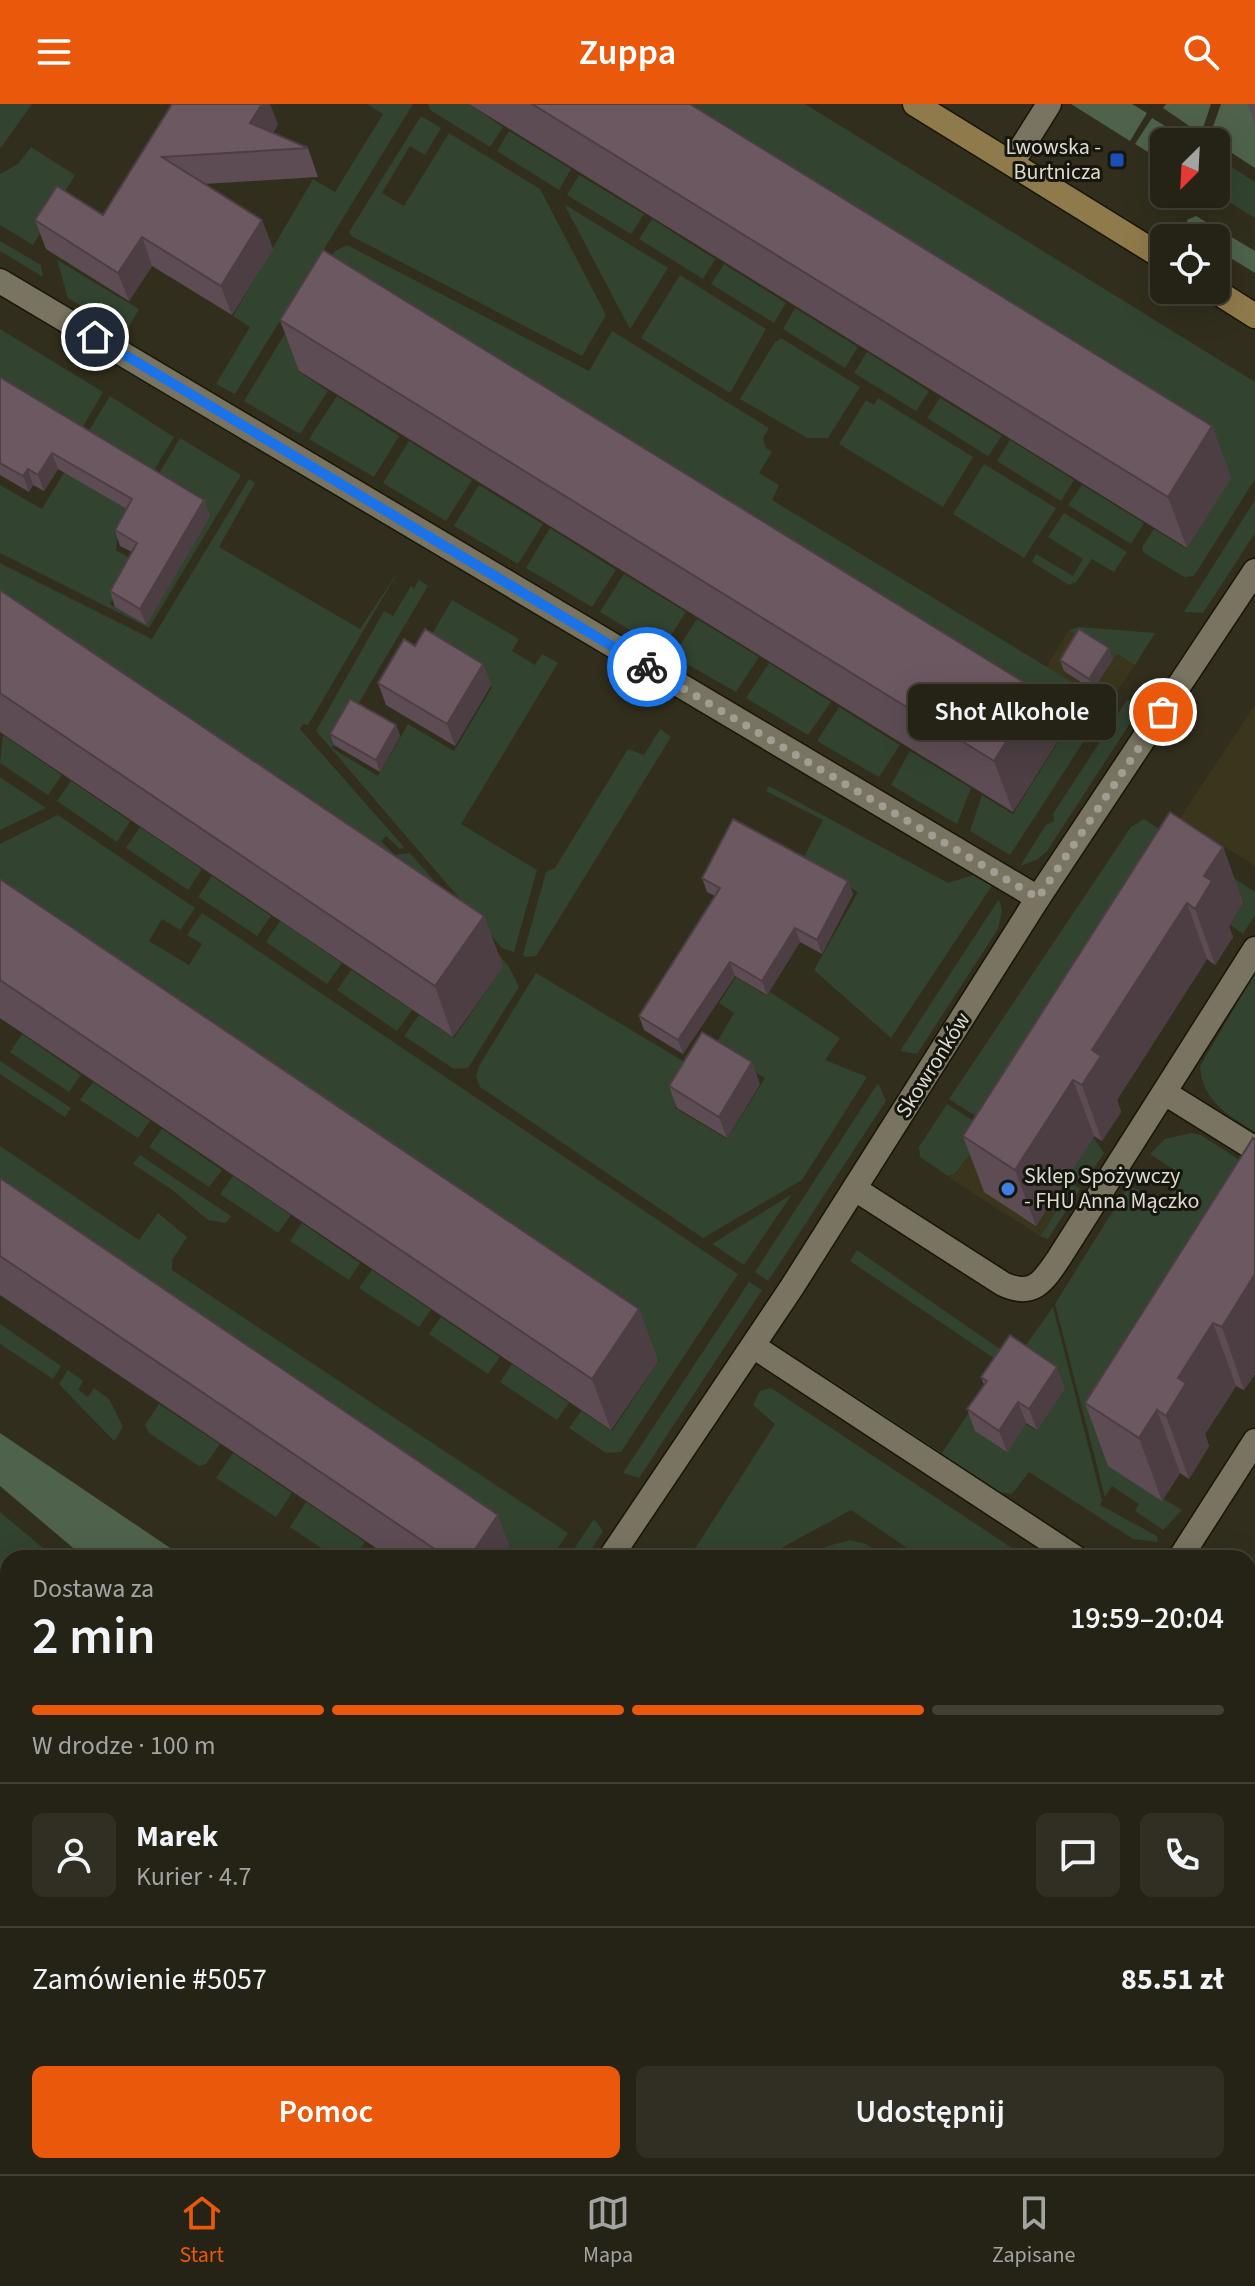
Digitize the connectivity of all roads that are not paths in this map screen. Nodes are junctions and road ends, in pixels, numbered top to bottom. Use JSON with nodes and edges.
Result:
{"nodes":[{"id":1,"x":915,"y":104,"type":"edge"},
{"id":2,"x":1049,"y":104,"type":"edge"},
{"id":3,"x":1012,"y":163,"type":"junction"},
{"id":4,"x":1150,"y":249,"type":"edge"},
{"id":5,"x":0,"y":281,"type":"edge"},
{"id":6,"x":1230,"y":300,"type":"edge"},
{"id":7,"x":1255,"y":316,"type":"edge"},
{"id":8,"x":1255,"y":571,"type":"edge"},
{"id":9,"x":1038,"y":898,"type":"junction"},
{"id":10,"x":1255,"y":949,"type":"edge"},
{"id":11,"x":1165,"y":1093,"type":"junction"},
{"id":12,"x":1255,"y":1149,"type":"edge"},
{"id":13,"x":855,"y":1189,"type":"junction"},
{"id":14,"x":753,"y":1346,"type":"junction"},
{"id":15,"x":1255,"y":1441,"type":"edge"},
{"id":16,"x":615,"y":1550,"type":"edge"},
{"id":17,"x":1064,"y":1550,"type":"edge"},
{"id":18,"x":1185,"y":1550,"type":"edge"}],
"edges":[{"from":1,"to":3,"type":"street"},
{"from":2,"to":3,"type":"street"},
{"from":3,"to":4,"type":"street"},
{"from":5,"to":9,"type":"street"},
{"from":6,"to":7,"type":"street"},
{"from":8,"to":9,"type":"street","name":"Skowronków"},
{"from":9,"to":13,"type":"street","name":"Skowronków"},
{"from":10,"to":11,"type":"street"},
{"from":11,"to":12,"type":"street"},
{"from":11,"to":13,"type":"street"},
{"from":13,"to":14,"type":"street","name":"Skowronków"},
{"from":14,"to":16,"type":"street","name":"Skowronków"},
{"from":14,"to":17,"type":"street"},
{"from":15,"to":18,"type":"street"}]}
